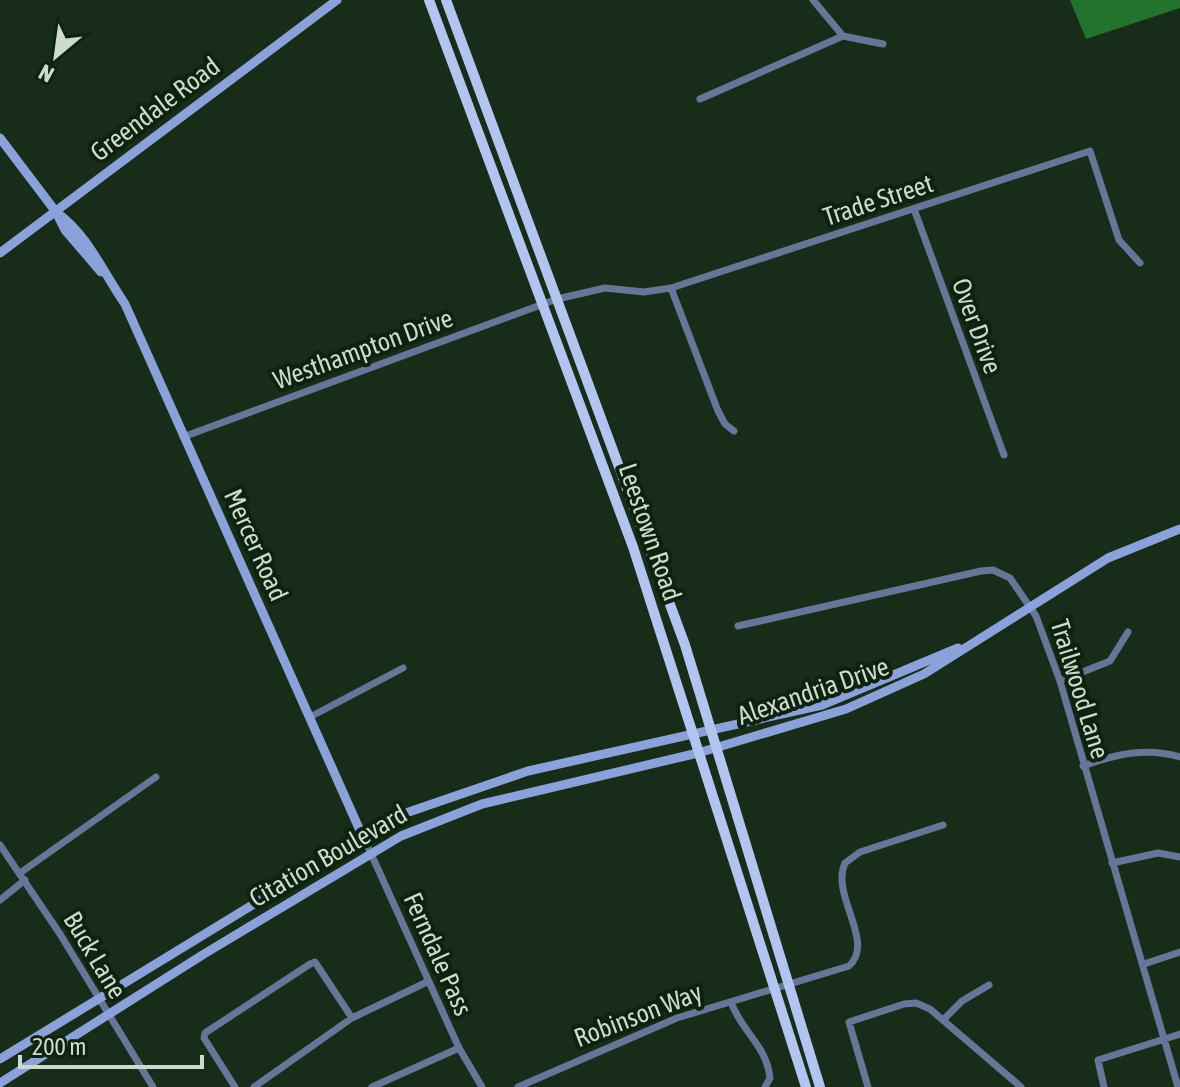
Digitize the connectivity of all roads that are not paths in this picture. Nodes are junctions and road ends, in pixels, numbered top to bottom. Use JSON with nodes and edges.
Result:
{"nodes":[{"id":1,"x":337,"y":0,"type":"edge"},
{"id":2,"x":429,"y":0,"type":"edge"},
{"id":3,"x":446,"y":0,"type":"edge"},
{"id":4,"x":813,"y":0,"type":"edge"},
{"id":5,"x":843,"y":36,"type":"junction"},
{"id":6,"x":883,"y":44,"type":"dead end"},
{"id":7,"x":700,"y":99,"type":"dead end"},
{"id":8,"x":0,"y":138,"type":"edge"},
{"id":9,"x":914,"y":209,"type":"junction"},
{"id":10,"x":56,"y":212,"type":"junction"},
{"id":11,"x":0,"y":253,"type":"edge"},
{"id":12,"x":1140,"y":263,"type":"dead end"},
{"id":13,"x":671,"y":288,"type":"junction"},
{"id":14,"x":557,"y":299,"type":"junction"},
{"id":15,"x":544,"y":303,"type":"junction"},
{"id":16,"x":734,"y":431,"type":"dead end"},
{"id":17,"x":183,"y":437,"type":"junction"},
{"id":18,"x":1004,"y":455,"type":"dead end"},
{"id":19,"x":1180,"y":529,"type":"edge"},
{"id":20,"x":1031,"y":604,"type":"junction"},
{"id":21,"x":738,"y":626,"type":"dead end"},
{"id":22,"x":1128,"y":632,"type":"dead end"},
{"id":23,"x":965,"y":646,"type":"junction"},
{"id":24,"x":403,"y":668,"type":"dead end"},
{"id":25,"x":1060,"y":681,"type":"junction"},
{"id":26,"x":310,"y":717,"type":"junction"},
{"id":27,"x":708,"y":729,"type":"junction"},
{"id":28,"x":692,"y":732,"type":"junction"},
{"id":29,"x":714,"y":747,"type":"junction"},
{"id":30,"x":698,"y":753,"type":"junction"},
{"id":31,"x":1180,"y":757,"type":"edge"},
{"id":32,"x":1083,"y":766,"type":"junction"},
{"id":33,"x":156,"y":777,"type":"dead end"},
{"id":34,"x":943,"y":825,"type":"dead end"},
{"id":35,"x":362,"y":835,"type":"junction"},
{"id":36,"x":0,"y":845,"type":"edge"},
{"id":37,"x":370,"y":853,"type":"junction"},
{"id":38,"x":1180,"y":857,"type":"edge"},
{"id":39,"x":1112,"y":863,"type":"junction"},
{"id":40,"x":23,"y":877,"type":"junction"},
{"id":41,"x":0,"y":900,"type":"edge"},
{"id":42,"x":1180,"y":952,"type":"edge"},
{"id":43,"x":1144,"y":964,"type":"junction"},
{"id":44,"x":429,"y":981,"type":"junction"},
{"id":45,"x":788,"y":984,"type":"junction"},
{"id":46,"x":989,"y":985,"type":"dead end"},
{"id":47,"x":775,"y":988,"type":"junction"},
{"id":48,"x":99,"y":998,"type":"junction"},
{"id":49,"x":731,"y":1002,"type":"junction"},
{"id":50,"x":108,"y":1016,"type":"junction"},
{"id":51,"x":352,"y":1018,"type":"junction"},
{"id":52,"x":943,"y":1020,"type":"junction"},
{"id":53,"x":1180,"y":1034,"type":"edge"},
{"id":54,"x":1164,"y":1039,"type":"junction"},
{"id":55,"x":459,"y":1048,"type":"junction"},
{"id":56,"x":0,"y":1059,"type":"edge"},
{"id":57,"x":0,"y":1083,"type":"edge"},
{"id":58,"x":153,"y":1087,"type":"edge"},
{"id":59,"x":235,"y":1087,"type":"edge"},
{"id":60,"x":254,"y":1087,"type":"edge"},
{"id":61,"x":372,"y":1087,"type":"edge"},
{"id":62,"x":482,"y":1087,"type":"edge"},
{"id":63,"x":518,"y":1087,"type":"edge"},
{"id":64,"x":765,"y":1087,"type":"edge"},
{"id":65,"x":806,"y":1087,"type":"edge"},
{"id":66,"x":820,"y":1087,"type":"edge"},
{"id":67,"x":868,"y":1087,"type":"edge"},
{"id":68,"x":1021,"y":1087,"type":"edge"},
{"id":69,"x":1104,"y":1087,"type":"edge"},
{"id":70,"x":1178,"y":1087,"type":"edge"}],
"edges":[{"from":1,"to":10,"type":"street","name":"Greendale Road"},
{"from":2,"to":15,"type":"main road","name":"Leestown Road"},
{"from":3,"to":14,"type":"main road","name":"Leestown Road"},
{"from":4,"to":5,"type":"street"},
{"from":5,"to":6,"type":"street"},
{"from":5,"to":7,"type":"street"},
{"from":8,"to":10,"type":"street","name":"Mercer Road"},
{"from":9,"to":12,"type":"street","name":"Trade Street"},
{"from":9,"to":13,"type":"street","name":"Trade Street"},
{"from":9,"to":18,"type":"street","name":"Over Drive"},
{"from":10,"to":11,"type":"street","name":"Greendale Road"},
{"from":10,"to":17,"type":"street","name":"Mercer Road"},
{"from":13,"to":14,"type":"street","name":"Trade Street"},
{"from":13,"to":16,"type":"street"},
{"from":14,"to":15,"type":"street","name":"Westhampton Drive"},
{"from":14,"to":27,"type":"main road","name":"Leestown Road"},
{"from":15,"to":17,"type":"street","name":"Westhampton Drive"},
{"from":15,"to":28,"type":"main road","name":"Leestown Road"},
{"from":17,"to":26,"type":"street","name":"Mercer Road"},
{"from":19,"to":20,"type":"street","name":"Alexandria Drive"},
{"from":20,"to":21,"type":"street","name":"Trailwood Lane"},
{"from":20,"to":23,"type":"street","name":"Alexandria Drive"},
{"from":20,"to":25,"type":"street","name":"Trailwood Lane"},
{"from":22,"to":25,"type":"street"},
{"from":23,"to":27,"type":"street","name":"Alexandria Drive"},
{"from":23,"to":29,"type":"street","name":"Alexandria Drive"},
{"from":24,"to":26,"type":"street"},
{"from":25,"to":32,"type":"street","name":"Trailwood Lane"},
{"from":26,"to":35,"type":"street","name":"Mercer Road"},
{"from":27,"to":28,"type":"street","name":"Citation Boulevard"},
{"from":27,"to":29,"type":"main road","name":"Leestown Road"},
{"from":28,"to":30,"type":"main road","name":"Leestown Road"},
{"from":28,"to":35,"type":"street","name":"Citation Boulevard"},
{"from":29,"to":30,"type":"street","name":"Citation Boulevard"},
{"from":29,"to":45,"type":"main road","name":"Leestown Road"},
{"from":30,"to":37,"type":"street","name":"Citation Boulevard"},
{"from":30,"to":47,"type":"main road","name":"Leestown Road"},
{"from":31,"to":32,"type":"street"},
{"from":32,"to":39,"type":"street","name":"Trailwood Lane"},
{"from":33,"to":40,"type":"street"},
{"from":34,"to":45,"type":"street","name":"Robinson Way"},
{"from":35,"to":37,"type":"street","name":"Ferndale Pass"},
{"from":35,"to":48,"type":"street","name":"Citation Boulevard"},
{"from":36,"to":40,"type":"street","name":"Buck Lane"},
{"from":37,"to":44,"type":"street","name":"Ferndale Pass"},
{"from":37,"to":50,"type":"street","name":"Citation Boulevard"},
{"from":38,"to":39,"type":"street"},
{"from":39,"to":43,"type":"street","name":"Trailwood Lane"},
{"from":40,"to":41,"type":"street"},
{"from":40,"to":48,"type":"street","name":"Buck Lane"},
{"from":42,"to":43,"type":"street"},
{"from":43,"to":54,"type":"street","name":"Trailwood Lane"},
{"from":44,"to":51,"type":"street"},
{"from":44,"to":55,"type":"street","name":"Ferndale Pass"},
{"from":45,"to":47,"type":"street","name":"Robinson Way"},
{"from":45,"to":66,"type":"main road","name":"Leestown Road"},
{"from":46,"to":52,"type":"street"},
{"from":47,"to":49,"type":"street","name":"Robinson Way"},
{"from":47,"to":65,"type":"main road","name":"Leestown Road"},
{"from":48,"to":50,"type":"street","name":"Buck Lane"},
{"from":48,"to":56,"type":"street","name":"Citation Boulevard"},
{"from":49,"to":63,"type":"street","name":"Robinson Way"},
{"from":49,"to":64,"type":"street"},
{"from":50,"to":57,"type":"street","name":"Citation Boulevard"},
{"from":50,"to":58,"type":"street","name":"Buck Lane"},
{"from":51,"to":59,"type":"street"},
{"from":51,"to":60,"type":"street"},
{"from":52,"to":67,"type":"street"},
{"from":52,"to":68,"type":"street"},
{"from":53,"to":54,"type":"street"},
{"from":54,"to":69,"type":"street"},
{"from":54,"to":70,"type":"street","name":"Trailwood Lane"},
{"from":55,"to":61,"type":"street"},
{"from":55,"to":62,"type":"street","name":"Ferndale Pass"}]}
